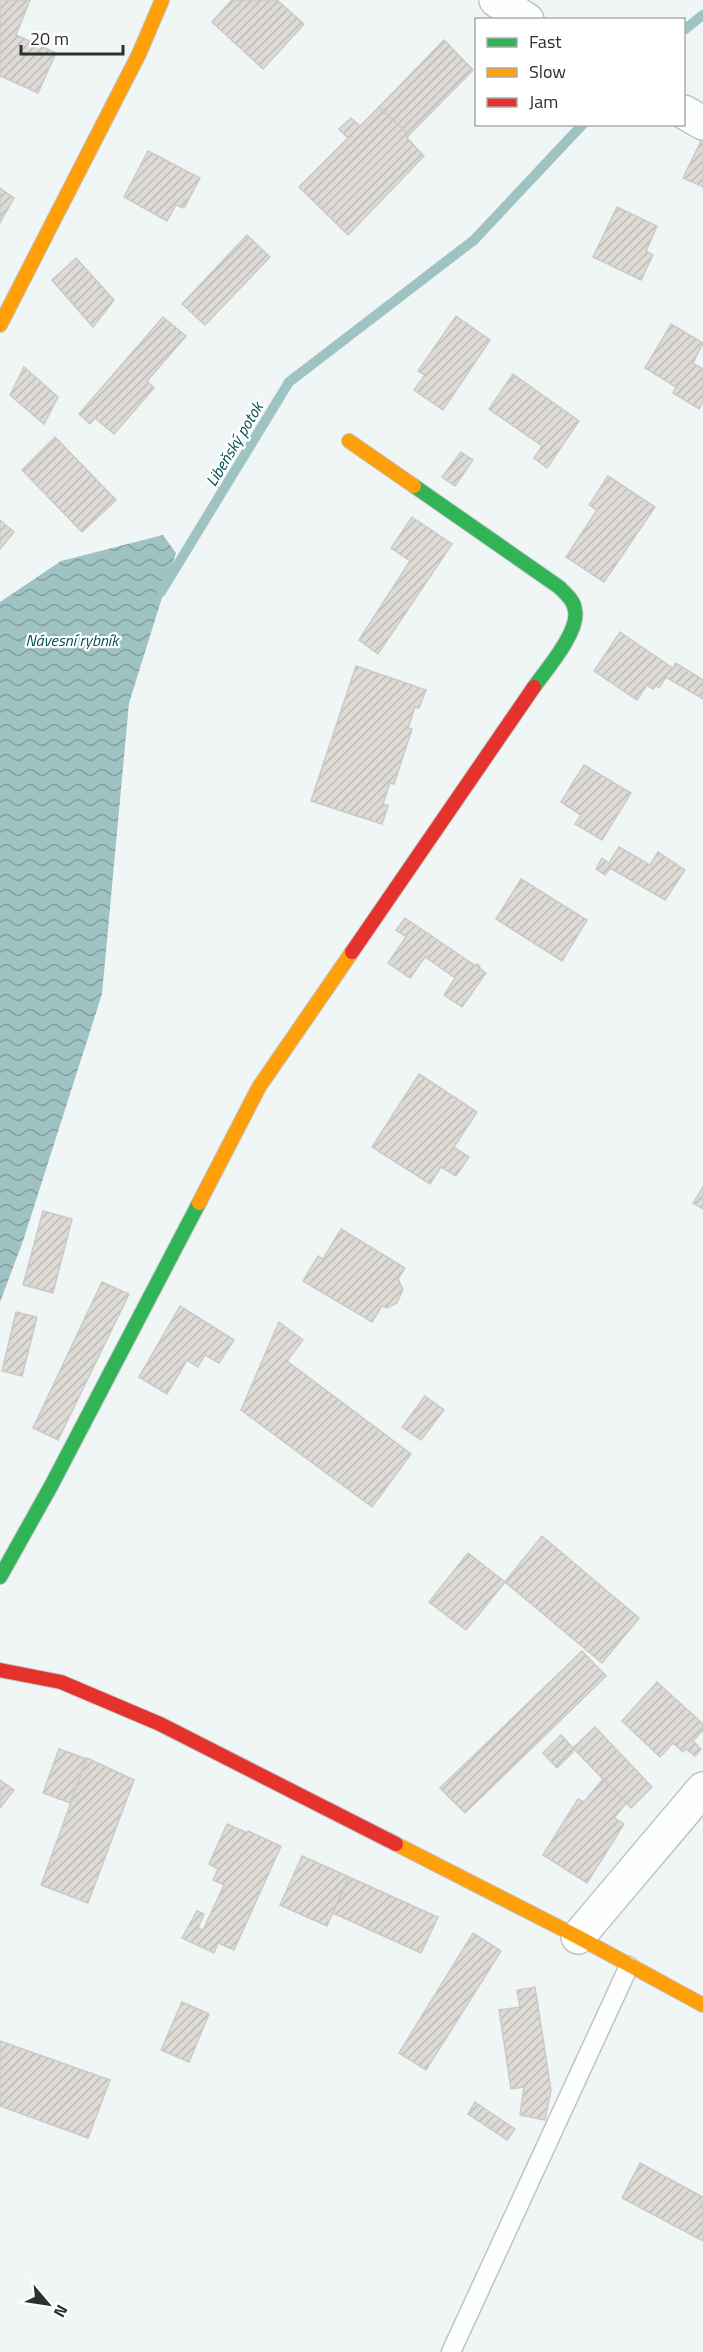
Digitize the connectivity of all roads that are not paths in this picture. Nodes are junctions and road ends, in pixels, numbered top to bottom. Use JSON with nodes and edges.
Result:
{"nodes":[{"id":1,"x":162,"y":0,"type":"edge"},
{"id":2,"x":496,"y":0,"type":"edge"},
{"id":3,"x":523,"y":18,"type":"edge"},
{"id":4,"x":685,"y":113,"type":"edge"},
{"id":5,"x":703,"y":123,"type":"edge"},
{"id":6,"x":0,"y":324,"type":"edge"},
{"id":7,"x":349,"y":441,"type":"dead end"},
{"id":8,"x":0,"y":1577,"type":"edge"},
{"id":9,"x":0,"y":1670,"type":"edge"},
{"id":10,"x":703,"y":1789,"type":"edge"},
{"id":11,"x":578,"y":1937,"type":"junction"},
{"id":12,"x":629,"y":1966,"type":"junction"},
{"id":13,"x":703,"y":2005,"type":"edge"},
{"id":14,"x":451,"y":2352,"type":"edge"}],
"edges":[{"from":1,"to":6,"type":"street"},
{"from":2,"to":3,"type":"street"},
{"from":4,"to":5,"type":"street"},
{"from":7,"to":8,"type":"street"},
{"from":9,"to":11,"type":"street"},
{"from":10,"to":11,"type":"street"},
{"from":11,"to":12,"type":"street"},
{"from":12,"to":13,"type":"street"},
{"from":12,"to":14,"type":"lane"}]}
